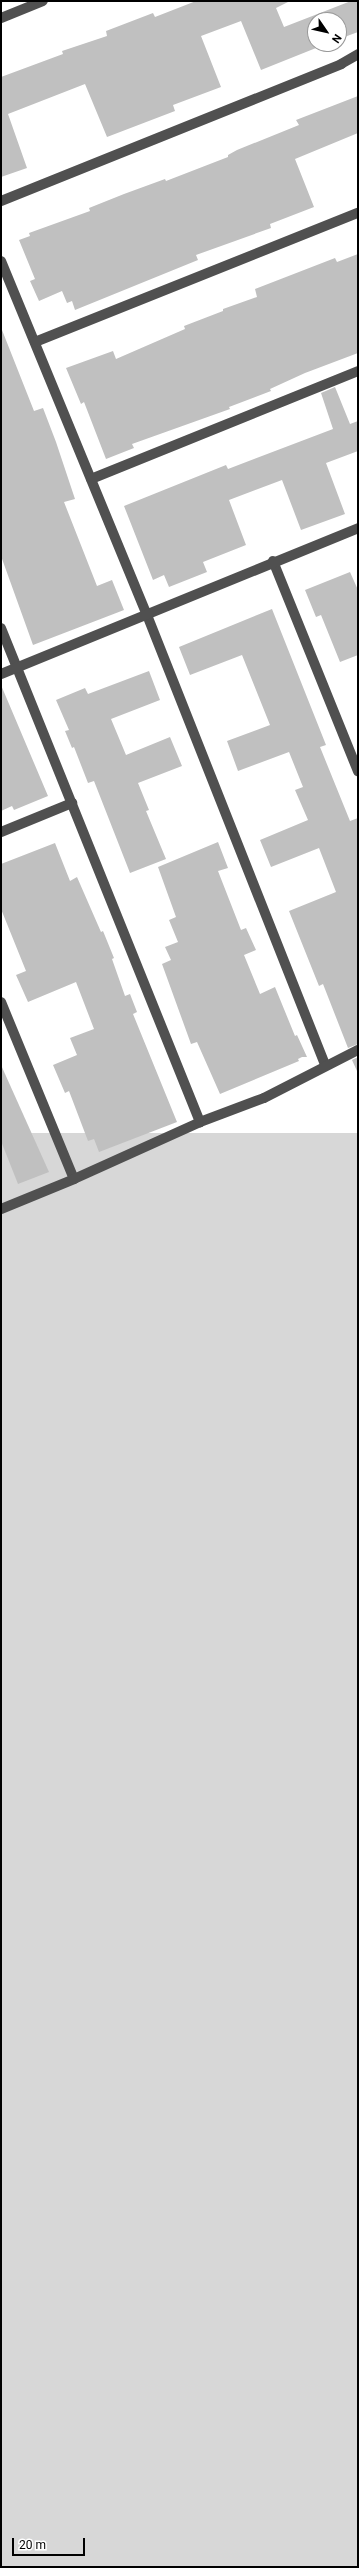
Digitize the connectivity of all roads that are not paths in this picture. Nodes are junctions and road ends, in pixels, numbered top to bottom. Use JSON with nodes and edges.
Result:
{"nodes":[{"id":1,"x":43,"y":1,"type":"edge"},
{"id":2,"x":1,"y":18,"type":"edge"},
{"id":3,"x":358,"y":54,"type":"edge"},
{"id":4,"x":1,"y":201,"type":"edge"},
{"id":5,"x":358,"y":213,"type":"edge"},
{"id":6,"x":1,"y":260,"type":"edge"},
{"id":7,"x":35,"y":342,"type":"junction"},
{"id":8,"x":358,"y":371,"type":"edge"},
{"id":9,"x":91,"y":479,"type":"junction"},
{"id":10,"x":358,"y":528,"type":"edge"},
{"id":11,"x":273,"y":561,"type":"junction"},
{"id":12,"x":147,"y":615,"type":"junction"},
{"id":13,"x":1,"y":628,"type":"edge"},
{"id":14,"x":17,"y":667,"type":"junction"},
{"id":15,"x":1,"y":674,"type":"edge"},
{"id":16,"x":358,"y":771,"type":"edge"},
{"id":17,"x":72,"y":803,"type":"junction"},
{"id":18,"x":1,"y":832,"type":"edge"},
{"id":19,"x":1,"y":1002,"type":"edge"},
{"id":20,"x":358,"y":1050,"type":"edge"},
{"id":21,"x":326,"y":1066,"type":"junction"},
{"id":22,"x":200,"y":1122,"type":"junction"},
{"id":23,"x":74,"y":1179,"type":"junction"},
{"id":24,"x":1,"y":1209,"type":"edge"}],
"edges":[{"from":1,"to":2,"type":"street"},
{"from":3,"to":4,"type":"street"},
{"from":5,"to":7,"type":"street"},
{"from":6,"to":7,"type":"street"},
{"from":7,"to":9,"type":"street"},
{"from":8,"to":9,"type":"street"},
{"from":9,"to":12,"type":"street"},
{"from":10,"to":11,"type":"street"},
{"from":11,"to":12,"type":"street"},
{"from":11,"to":16,"type":"street"},
{"from":12,"to":14,"type":"street"},
{"from":12,"to":21,"type":"street"},
{"from":13,"to":14,"type":"street"},
{"from":14,"to":15,"type":"street"},
{"from":14,"to":17,"type":"street"},
{"from":17,"to":18,"type":"street"},
{"from":17,"to":22,"type":"street"},
{"from":19,"to":23,"type":"street"},
{"from":20,"to":21,"type":"street"},
{"from":21,"to":22,"type":"street"},
{"from":22,"to":23,"type":"street"},
{"from":23,"to":24,"type":"street"}]}
